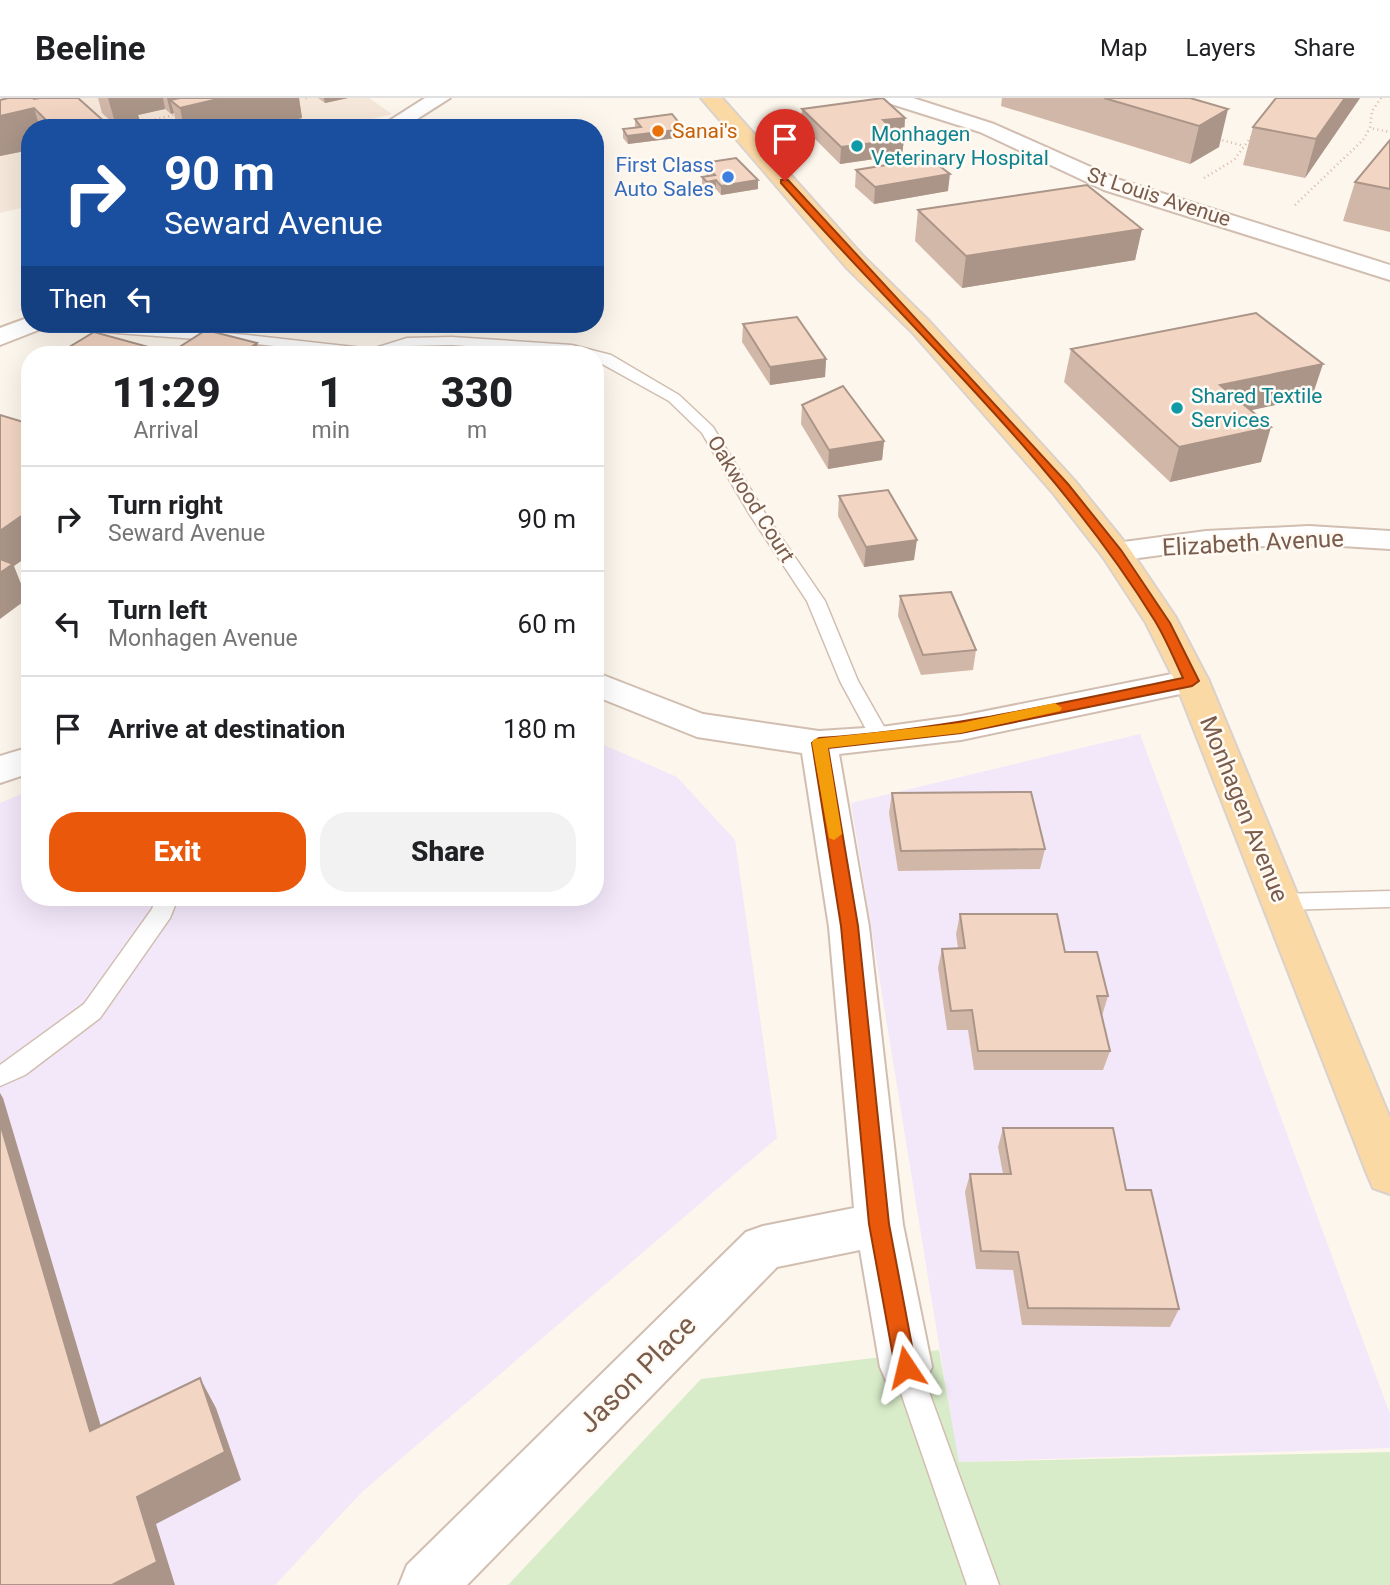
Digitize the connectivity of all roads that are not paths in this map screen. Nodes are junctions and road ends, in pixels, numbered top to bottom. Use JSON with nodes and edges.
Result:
{"nodes":[{"id":1,"x":440,"y":98,"type":"edge"},
{"id":2,"x":892,"y":98,"type":"edge"},
{"id":3,"x":716,"y":99,"type":"edge"},
{"id":4,"x":404,"y":119,"type":"edge"},
{"id":5,"x":1390,"y":273,"type":"edge"},
{"id":6,"x":21,"y":328,"type":"edge"},
{"id":7,"x":170,"y":333,"type":"edge"},
{"id":8,"x":0,"y":337,"type":"edge"},
{"id":9,"x":307,"y":346,"type":"edge"},
{"id":10,"x":396,"y":346,"type":"edge"},
{"id":11,"x":498,"y":346,"type":"edge"},
{"id":12,"x":604,"y":357,"type":"edge"},
{"id":13,"x":1390,"y":540,"type":"edge"},
{"id":14,"x":1116,"y":552,"type":"junction"},
{"id":15,"x":1192,"y":681,"type":"junction"},
{"id":16,"x":604,"y":687,"type":"edge"},
{"id":17,"x":881,"y":739,"type":"junction"},
{"id":18,"x":819,"y":743,"type":"junction"},
{"id":19,"x":21,"y":762,"type":"edge"},
{"id":20,"x":0,"y":770,"type":"edge"},
{"id":21,"x":1390,"y":899,"type":"edge"},
{"id":22,"x":1281,"y":902,"type":"junction"},
{"id":23,"x":164,"y":906,"type":"edge"},
{"id":24,"x":0,"y":1076,"type":"edge"},
{"id":25,"x":1390,"y":1174,"type":"edge"},
{"id":26,"x":879,"y":1224,"type":"junction"},
{"id":27,"x":906,"y":1367,"type":"joint"},
{"id":28,"x":427,"y":1585,"type":"edge"},
{"id":29,"x":983,"y":1585,"type":"edge"}],
"edges":[{"from":1,"to":4,"type":"street"},
{"from":2,"to":5,"type":"street","name":"St Louis Avenue"},
{"from":3,"to":14,"type":"main road","name":"Monhagen Avenue"},
{"from":6,"to":8,"type":"street"},
{"from":7,"to":9,"type":"lane"},
{"from":10,"to":11,"type":"lane","name":"Oakwood Court"},
{"from":12,"to":17,"type":"lane","name":"Oakwood Court"},
{"from":13,"to":14,"type":"street","name":"Elizabeth Avenue"},
{"from":14,"to":15,"type":"main road","name":"Monhagen Avenue"},
{"from":15,"to":17,"type":"street"},
{"from":15,"to":22,"type":"main road","name":"Monhagen Avenue"},
{"from":16,"to":18,"type":"street"},
{"from":17,"to":18,"type":"street"},
{"from":18,"to":26,"type":"street"},
{"from":19,"to":20,"type":"street"},
{"from":21,"to":22,"type":"lane"},
{"from":22,"to":25,"type":"main road","name":"Monhagen Avenue"},
{"from":23,"to":24,"type":"lane"},
{"from":26,"to":27,"type":"street"},
{"from":26,"to":28,"type":"street","name":"Jason Place"},
{"from":27,"to":29,"type":"lane"}]}
